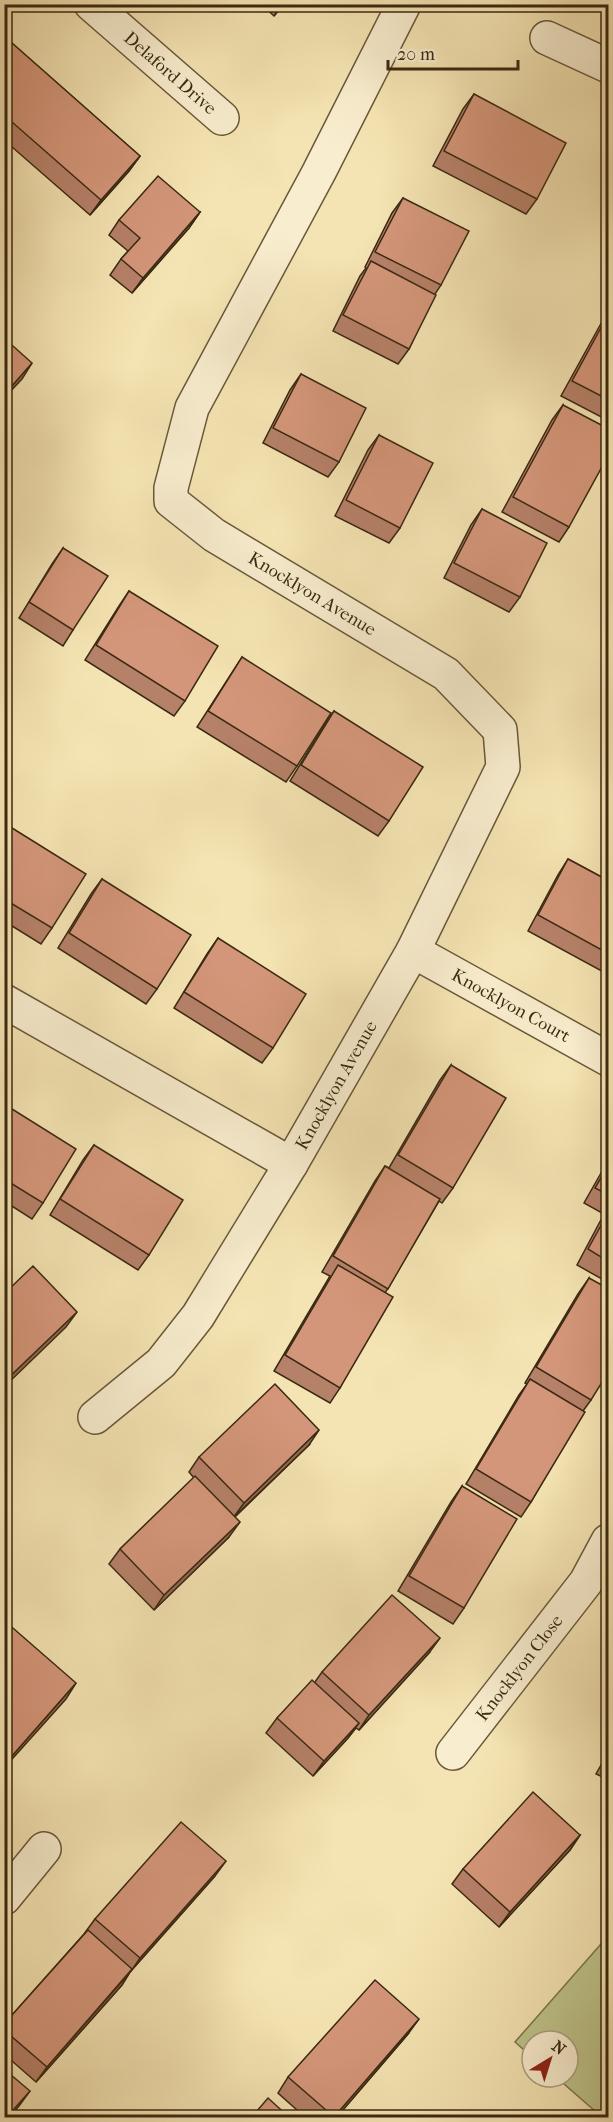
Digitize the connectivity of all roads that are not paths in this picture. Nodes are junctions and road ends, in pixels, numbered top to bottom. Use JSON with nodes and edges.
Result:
{"nodes":[{"id":1,"x":91,"y":4,"type":"edge"},
{"id":2,"x":404,"y":4,"type":"edge"},
{"id":3,"x":547,"y":38,"type":"dead end"},
{"id":4,"x":609,"y":66,"type":"edge"},
{"id":5,"x":222,"y":118,"type":"dead end"},
{"id":6,"x":414,"y":951,"type":"junction"},
{"id":7,"x":4,"y":1001,"type":"edge"},
{"id":8,"x":609,"y":1059,"type":"edge"},
{"id":9,"x":291,"y":1164,"type":"junction"},
{"id":10,"x":95,"y":1417,"type":"dead end"},
{"id":11,"x":609,"y":1541,"type":"edge"},
{"id":12,"x":597,"y":1588,"type":"edge"},
{"id":13,"x":453,"y":1753,"type":"dead end"},
{"id":14,"x":44,"y":1849,"type":"dead end"},
{"id":15,"x":4,"y":1898,"type":"edge"}],
"edges":[{"from":1,"to":5,"type":"street","name":"Delaford Drive"},
{"from":2,"to":6,"type":"street","name":"Knocklyon Avenue"},
{"from":3,"to":4,"type":"street"},
{"from":6,"to":8,"type":"street","name":"Knocklyon Court"},
{"from":6,"to":9,"type":"street","name":"Knocklyon Avenue"},
{"from":7,"to":9,"type":"street","name":"Knocklyon Avenue"},
{"from":9,"to":10,"type":"street","name":"Knocklyon Avenue"},
{"from":11,"to":12,"type":"street","name":"Knocklyon Close"},
{"from":12,"to":13,"type":"street","name":"Knocklyon Close"},
{"from":14,"to":15,"type":"street"}]}
